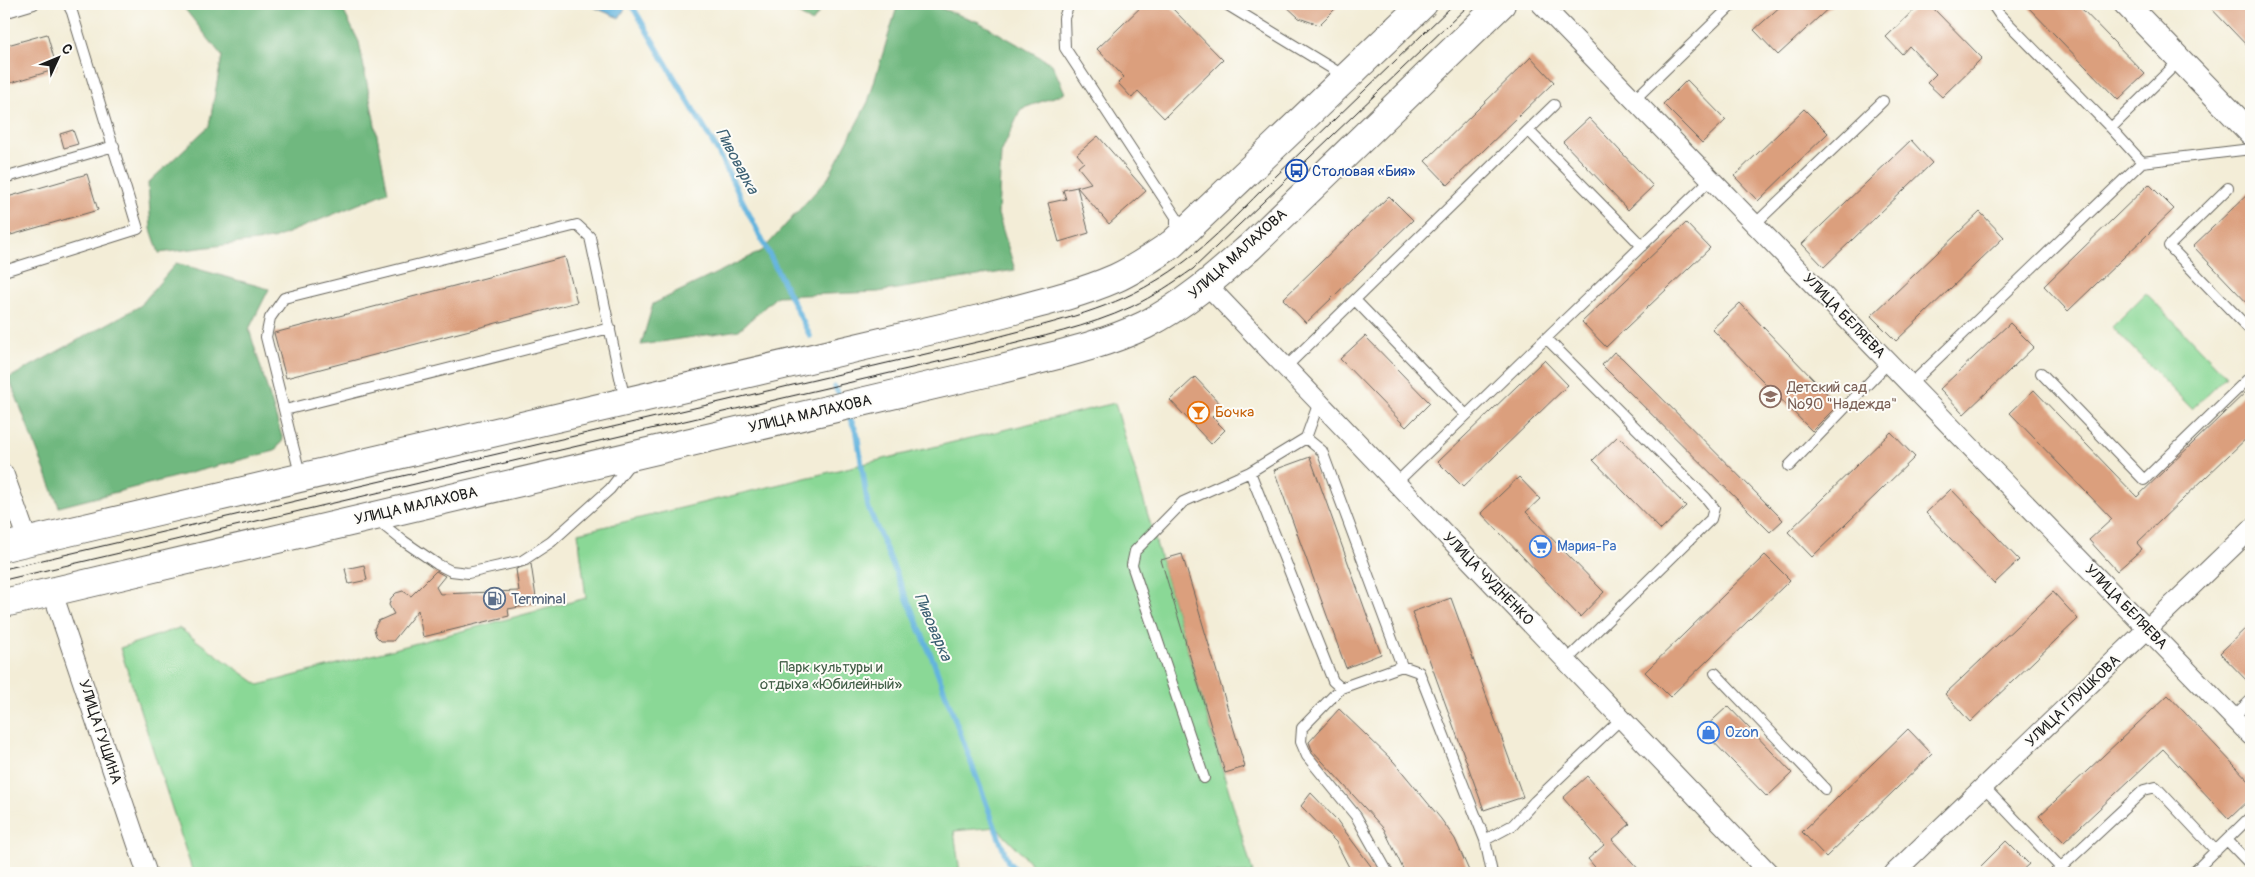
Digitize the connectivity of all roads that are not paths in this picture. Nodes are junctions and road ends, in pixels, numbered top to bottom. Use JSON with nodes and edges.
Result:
{"nodes":[{"id":1,"x":34,"y":4,"type":"edge"},
{"id":2,"x":68,"y":4,"type":"edge"},
{"id":3,"x":1069,"y":4,"type":"edge"},
{"id":4,"x":1226,"y":4,"type":"edge"},
{"id":5,"x":1423,"y":4,"type":"edge"},
{"id":6,"x":1501,"y":4,"type":"edge"},
{"id":7,"x":1542,"y":4,"type":"edge"},
{"id":8,"x":1733,"y":4,"type":"edge"},
{"id":9,"x":1992,"y":4,"type":"edge"},
{"id":10,"x":2126,"y":4,"type":"edge"},
{"id":11,"x":4,"y":13,"type":"edge"},
{"id":12,"x":2180,"y":60,"type":"junction"},
{"id":13,"x":1346,"y":78,"type":"junction"},
{"id":14,"x":1634,"y":100,"type":"junction"},
{"id":15,"x":1883,"y":101,"type":"dead end"},
{"id":16,"x":1554,"y":105,"type":"dead end"},
{"id":17,"x":2111,"y":128,"type":"junction"},
{"id":18,"x":1529,"y":130,"type":"junction"},
{"id":19,"x":2251,"y":132,"type":"edge"},
{"id":20,"x":114,"y":146,"type":"junction"},
{"id":21,"x":2251,"y":149,"type":"edge"},
{"id":22,"x":2142,"y":162,"type":"junction"},
{"id":23,"x":4,"y":178,"type":"edge"},
{"id":24,"x":1711,"y":179,"type":"junction"},
{"id":25,"x":2228,"y":188,"type":"dead end"},
{"id":26,"x":1755,"y":224,"type":"junction"},
{"id":27,"x":1172,"y":244,"type":"junction"},
{"id":28,"x":1642,"y":246,"type":"junction"},
{"id":29,"x":4,"y":271,"type":"edge"},
{"id":30,"x":1207,"y":285,"type":"junction"},
{"id":31,"x":1355,"y":300,"type":"junction"},
{"id":32,"x":610,"y":328,"type":"junction"},
{"id":33,"x":2251,"y":331,"type":"edge"},
{"id":34,"x":1546,"y":338,"type":"junction"},
{"id":35,"x":1889,"y":362,"type":"junction"},
{"id":36,"x":1286,"y":367,"type":"junction"},
{"id":37,"x":2041,"y":373,"type":"dead end"},
{"id":38,"x":2251,"y":376,"type":"edge"},
{"id":39,"x":1910,"y":384,"type":"junction"},
{"id":40,"x":626,"y":402,"type":"junction"},
{"id":41,"x":1320,"y":402,"type":"junction"},
{"id":42,"x":285,"y":410,"type":"junction"},
{"id":43,"x":1466,"y":415,"type":"junction"},
{"id":44,"x":1306,"y":438,"type":"junction"},
{"id":45,"x":636,"y":454,"type":"junction"},
{"id":46,"x":1789,"y":466,"type":"dead end"},
{"id":47,"x":1250,"y":472,"type":"junction"},
{"id":48,"x":4,"y":474,"type":"edge"},
{"id":49,"x":301,"y":478,"type":"junction"},
{"id":50,"x":1396,"y":483,"type":"junction"},
{"id":51,"x":373,"y":516,"type":"junction"},
{"id":52,"x":2251,"y":529,"type":"edge"},
{"id":53,"x":16,"y":545,"type":"edge"},
{"id":54,"x":52,"y":591,"type":"junction"},
{"id":55,"x":4,"y":603,"type":"edge"},
{"id":56,"x":2147,"y":629,"type":"junction"},
{"id":57,"x":1566,"y":661,"type":"junction"},
{"id":58,"x":1402,"y":666,"type":"junction"},
{"id":59,"x":1716,"y":673,"type":"dead end"},
{"id":60,"x":1341,"y":688,"type":"junction"},
{"id":61,"x":2251,"y":700,"type":"edge"},
{"id":62,"x":2233,"y":717,"type":"junction"},
{"id":63,"x":1621,"y":719,"type":"junction"},
{"id":64,"x":2251,"y":736,"type":"edge"},
{"id":65,"x":1204,"y":778,"type":"dead end"},
{"id":66,"x":1984,"y":787,"type":"junction"},
{"id":67,"x":1825,"y":788,"type":"dead end"},
{"id":68,"x":2251,"y":816,"type":"edge"},
{"id":69,"x":1485,"y":840,"type":"junction"},
{"id":70,"x":2227,"y":840,"type":"junction"},
{"id":71,"x":2216,"y":851,"type":"junction"},
{"id":72,"x":2251,"y":865,"type":"edge"},
{"id":73,"x":2058,"y":871,"type":"edge"},
{"id":74,"x":147,"y":873,"type":"edge"},
{"id":75,"x":1388,"y":873,"type":"edge"},
{"id":76,"x":1492,"y":873,"type":"edge"},
{"id":77,"x":1769,"y":873,"type":"edge"},
{"id":78,"x":1894,"y":873,"type":"edge"},
{"id":79,"x":2194,"y":873,"type":"edge"}],
"edges":[{"from":1,"to":11,"type":"lane"},
{"from":2,"to":20,"type":"lane"},
{"from":3,"to":27,"type":"lane"},
{"from":4,"to":13,"type":"lane"},
{"from":5,"to":13,"type":"main road"},
{"from":6,"to":30,"type":"main road","name":"УЛИЦА МАЛАХОВА"},
{"from":7,"to":14,"type":"street","name":"УЛИЦА БЕЛЯЕВА"},
{"from":8,"to":14,"type":"lane"},
{"from":9,"to":17,"type":"lane"},
{"from":10,"to":12,"type":"street"},
{"from":12,"to":17,"type":"lane"},
{"from":12,"to":19,"type":"street"},
{"from":13,"to":27,"type":"main road"},
{"from":14,"to":24,"type":"street","name":"УЛИЦА БЕЛЯЕВА"},
{"from":15,"to":26,"type":"lane"},
{"from":16,"to":18,"type":"lane"},
{"from":17,"to":22,"type":"lane"},
{"from":18,"to":28,"type":"lane"},
{"from":18,"to":31,"type":"lane"},
{"from":20,"to":23,"type":"lane"},
{"from":20,"to":29,"type":"lane"},
{"from":21,"to":22,"type":"lane"},
{"from":22,"to":39,"type":"lane"},
{"from":24,"to":26,"type":"street","name":"УЛИЦА БЕЛЯЕВА"},
{"from":24,"to":28,"type":"lane"},
{"from":25,"to":33,"type":"lane"},
{"from":26,"to":35,"type":"street","name":"УЛИЦА БЕЛЯЕВА"},
{"from":27,"to":40,"type":"main road"},
{"from":28,"to":34,"type":"lane"},
{"from":30,"to":36,"type":"street","name":"УЛИЦА ЧУДНЕНКО"},
{"from":30,"to":45,"type":"main road","name":"УЛИЦА МАЛАХОВА"},
{"from":31,"to":36,"type":"lane"},
{"from":31,"to":43,"type":"lane"},
{"from":32,"to":40,"type":"lane"},
{"from":32,"to":42,"type":"lane"},
{"from":32,"to":42,"type":"lane"},
{"from":34,"to":43,"type":"lane"},
{"from":34,"to":57,"type":"lane"},
{"from":35,"to":39,"type":"street","name":"УЛИЦА БЕЛЯЕВА"},
{"from":35,"to":46,"type":"lane"},
{"from":36,"to":41,"type":"street","name":"УЛИЦА ЧУДНЕНКО"},
{"from":37,"to":38,"type":"lane"},
{"from":39,"to":56,"type":"street","name":"УЛИЦА БЕЛЯЕВА"},
{"from":40,"to":49,"type":"main road"},
{"from":41,"to":44,"type":"lane"},
{"from":41,"to":50,"type":"street","name":"УЛИЦА ЧУДНЕНКО"},
{"from":42,"to":49,"type":"lane"},
{"from":43,"to":50,"type":"lane"},
{"from":44,"to":47,"type":"lane"},
{"from":44,"to":58,"type":"lane"},
{"from":45,"to":51,"type":"main road","name":"УЛИЦА МАЛАХОВА"},
{"from":45,"to":51,"type":"lane"},
{"from":47,"to":60,"type":"lane"},
{"from":47,"to":65,"type":"lane"},
{"from":48,"to":53,"type":"street"},
{"from":49,"to":53,"type":"main road"},
{"from":50,"to":57,"type":"street","name":"УЛИЦА ЧУДНЕНКО"},
{"from":51,"to":54,"type":"main road","name":"УЛИЦА МАЛАХОВА"},
{"from":52,"to":56,"type":"street","name":"УЛИЦА ГЛУШКОВА"},
{"from":54,"to":55,"type":"main road","name":"УЛИЦА МАЛАХОВА"},
{"from":54,"to":74,"type":"street","name":"УЛИЦА ГУЩИНА"},
{"from":56,"to":62,"type":"street","name":"УЛИЦА БЕЛЯЕВА"},
{"from":56,"to":66,"type":"street","name":"УЛИЦА ГЛУШКОВА"},
{"from":57,"to":63,"type":"street","name":"УЛИЦА ЧУДНЕНКО"},
{"from":58,"to":60,"type":"lane"},
{"from":58,"to":69,"type":"lane"},
{"from":59,"to":67,"type":"lane"},
{"from":60,"to":75,"type":"lane"},
{"from":61,"to":62,"type":"lane"},
{"from":62,"to":64,"type":"street","name":"УЛИЦА БЕЛЯЕВА"},
{"from":63,"to":69,"type":"lane"},
{"from":63,"to":77,"type":"street","name":"УЛИЦА ЧУДНЕНКО"},
{"from":66,"to":73,"type":"lane"},
{"from":66,"to":78,"type":"street","name":"УЛИЦА ГЛУШКОВА"},
{"from":68,"to":70,"type":"lane"},
{"from":69,"to":76,"type":"lane"},
{"from":70,"to":71,"type":"lane"},
{"from":70,"to":72,"type":"lane"},
{"from":71,"to":73,"type":"lane"},
{"from":71,"to":79,"type":"lane"}]}
